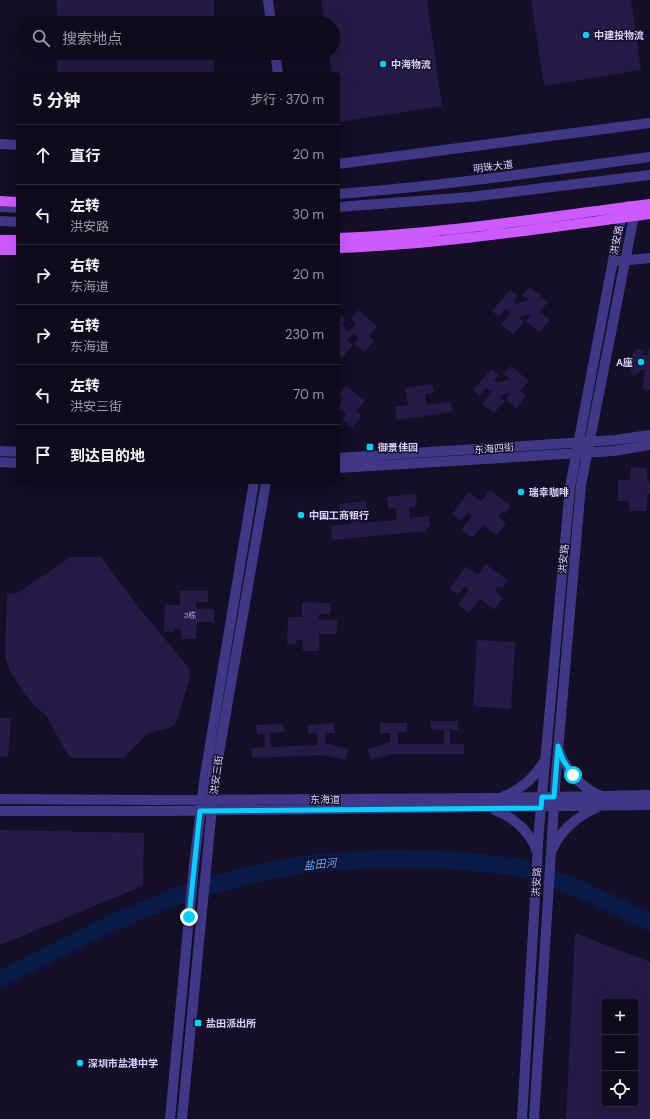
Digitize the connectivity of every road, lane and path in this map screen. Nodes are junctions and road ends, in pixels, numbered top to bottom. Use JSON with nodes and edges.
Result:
{"nodes":[{"id":1,"x":268,"y":0,"type":"edge"},
{"id":2,"x":270,"y":16,"type":"edge"},
{"id":3,"x":276,"y":60,"type":"edge"},
{"id":4,"x":278,"y":72,"type":"edge"},
{"id":5,"x":650,"y":123,"type":"edge"},
{"id":6,"x":0,"y":144,"type":"edge"},
{"id":7,"x":16,"y":145,"type":"edge"},
{"id":8,"x":650,"y":157,"type":"edge"},
{"id":9,"x":340,"y":164,"type":"edge"},
{"id":10,"x":650,"y":174,"type":"edge"},
{"id":11,"x":340,"y":194,"type":"edge"},
{"id":12,"x":0,"y":201,"type":"edge"},
{"id":13,"x":16,"y":202,"type":"edge"},
{"id":14,"x":650,"y":204,"type":"edge"},
{"id":15,"x":628,"y":206,"type":"junction"},
{"id":16,"x":0,"y":207,"type":"edge"},
{"id":17,"x":340,"y":207,"type":"edge"},
{"id":18,"x":16,"y":208,"type":"edge"},
{"id":19,"x":650,"y":214,"type":"edge"},
{"id":20,"x":634,"y":216,"type":"junction"},
{"id":21,"x":620,"y":218,"type":"junction"},
{"id":22,"x":0,"y":221,"type":"edge"},
{"id":23,"x":16,"y":222,"type":"edge"},
{"id":24,"x":340,"y":238,"type":"edge"},
{"id":25,"x":0,"y":240,"type":"edge"},
{"id":26,"x":16,"y":240,"type":"edge"},
{"id":27,"x":340,"y":248,"type":"edge"},
{"id":28,"x":0,"y":250,"type":"edge"},
{"id":29,"x":16,"y":250,"type":"edge"},
{"id":30,"x":650,"y":258,"type":"edge"},
{"id":31,"x":626,"y":261,"type":"junction"},
{"id":32,"x":612,"y":262,"type":"junction"},
{"id":33,"x":650,"y":435,"type":"edge"},
{"id":34,"x":650,"y":445,"type":"edge"},
{"id":35,"x":589,"y":447,"type":"junction"},
{"id":36,"x":577,"y":448,"type":"junction"},
{"id":37,"x":0,"y":451,"type":"edge"},
{"id":38,"x":16,"y":452,"type":"edge"},
{"id":39,"x":340,"y":458,"type":"edge"},
{"id":40,"x":0,"y":462,"type":"edge"},
{"id":41,"x":16,"y":463,"type":"edge"},
{"id":42,"x":340,"y":468,"type":"edge"},
{"id":43,"x":254,"y":484,"type":"edge"},
{"id":44,"x":266,"y":484,"type":"edge"},
{"id":45,"x":558,"y":746,"type":"junction"},
{"id":46,"x":546,"y":758,"type":"junction"},
{"id":47,"x":650,"y":795,"type":"edge"},
{"id":48,"x":603,"y":796,"type":"junction"},
{"id":49,"x":0,"y":798,"type":"edge"},
{"id":50,"x":497,"y":798,"type":"junction"},
{"id":51,"x":202,"y":800,"type":"junction"},
{"id":52,"x":212,"y":800,"type":"junction"},
{"id":53,"x":542,"y":802,"type":"junction"},
{"id":54,"x":554,"y":802,"type":"junction"},
{"id":55,"x":650,"y":806,"type":"edge"},
{"id":56,"x":599,"y":807,"type":"junction"},
{"id":57,"x":489,"y":808,"type":"junction"},
{"id":58,"x":0,"y":811,"type":"edge"},
{"id":59,"x":200,"y":811,"type":"junction"},
{"id":60,"x":212,"y":811,"type":"junction"},
{"id":61,"x":537,"y":859,"type":"junction"},
{"id":62,"x":550,"y":860,"type":"junction"},
{"id":63,"x":170,"y":1119,"type":"edge"},
{"id":64,"x":182,"y":1119,"type":"edge"},
{"id":65,"x":522,"y":1119,"type":"edge"},
{"id":66,"x":534,"y":1119,"type":"edge"}],
"edges":[{"from":1,"to":2,"type":"street"},
{"from":3,"to":4,"type":"street"},
{"from":5,"to":9,"type":"street"},
{"from":6,"to":7,"type":"street"},
{"from":8,"to":11,"type":"street","name":"明珠大道"},
{"from":10,"to":17,"type":"street"},
{"from":12,"to":13,"type":"main road"},
{"from":14,"to":15,"type":"main road"},
{"from":15,"to":20,"type":"street","name":"洪安路"},
{"from":15,"to":21,"type":"street","name":"洪安路"},
{"from":15,"to":24,"type":"main road"},
{"from":16,"to":18,"type":"street"},
{"from":19,"to":20,"type":"main road"},
{"from":20,"to":21,"type":"main road"},
{"from":20,"to":31,"type":"street","name":"洪安路"},
{"from":21,"to":27,"type":"main road"},
{"from":21,"to":32,"type":"street","name":"洪安路"},
{"from":22,"to":23,"type":"street"},
{"from":25,"to":26,"type":"main road"},
{"from":28,"to":29,"type":"main road"},
{"from":30,"to":31,"type":"street"},
{"from":31,"to":32,"type":"street"},
{"from":31,"to":35,"type":"street","name":"洪安路"},
{"from":32,"to":36,"type":"street","name":"洪安路"},
{"from":33,"to":35,"type":"street","name":"东海四街"},
{"from":34,"to":35,"type":"street","name":"东海四街"},
{"from":35,"to":36,"type":"street","name":"东海四街"},
{"from":35,"to":45,"type":"street","name":"洪安路"},
{"from":36,"to":39,"type":"street","name":"东海四街"},
{"from":36,"to":42,"type":"street","name":"东海四街"},
{"from":36,"to":46,"type":"street","name":"洪安路"},
{"from":37,"to":38,"type":"street"},
{"from":40,"to":41,"type":"street"},
{"from":43,"to":51,"type":"street","name":"洪安三街"},
{"from":44,"to":52,"type":"street","name":"洪安三街"},
{"from":45,"to":48,"type":"street"},
{"from":45,"to":54,"type":"street","name":"洪安路"},
{"from":46,"to":50,"type":"street"},
{"from":46,"to":53,"type":"street","name":"洪安路"},
{"from":47,"to":48,"type":"street","name":"东海道"},
{"from":48,"to":54,"type":"street","name":"东海道"},
{"from":49,"to":51,"type":"street","name":"东海道"},
{"from":50,"to":52,"type":"street","name":"东海道"},
{"from":50,"to":53,"type":"street","name":"东海道"},
{"from":51,"to":52,"type":"street","name":"东海道"},
{"from":51,"to":59,"type":"street","name":"洪安三街"},
{"from":52,"to":60,"type":"street","name":"洪安三街"},
{"from":53,"to":54,"type":"street","name":"东海道"},
{"from":53,"to":57,"type":"street","name":"东海道"},
{"from":53,"to":61,"type":"street","name":"洪安路"},
{"from":54,"to":56,"type":"street","name":"东海道"},
{"from":54,"to":62,"type":"street","name":"洪安路"},
{"from":55,"to":56,"type":"street","name":"东海道"},
{"from":56,"to":62,"type":"street"},
{"from":57,"to":60,"type":"street","name":"东海道"},
{"from":57,"to":61,"type":"street"},
{"from":58,"to":59,"type":"street","name":"东海道"},
{"from":59,"to":60,"type":"street","name":"东海道"},
{"from":59,"to":63,"type":"street","name":"洪安三街"},
{"from":60,"to":64,"type":"street","name":"洪安三街"},
{"from":61,"to":65,"type":"street","name":"洪安路"},
{"from":62,"to":66,"type":"street","name":"洪安路"}]}
